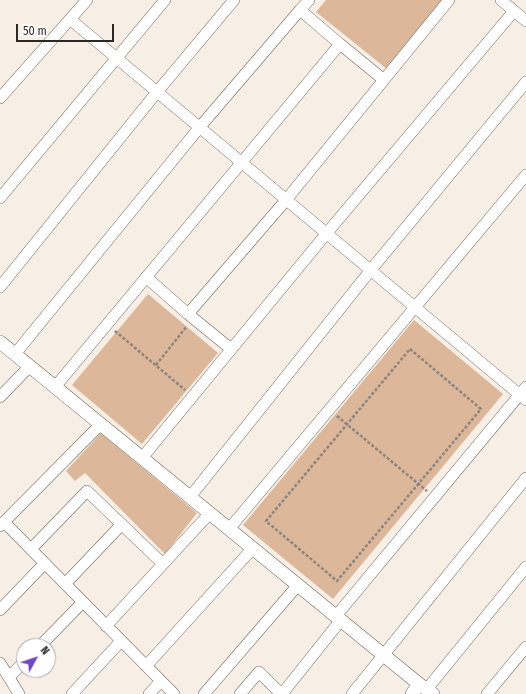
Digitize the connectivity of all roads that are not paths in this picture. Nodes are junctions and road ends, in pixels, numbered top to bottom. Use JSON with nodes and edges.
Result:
{"nodes":[{"id":1,"x":87,"y":0,"type":"edge"},
{"id":2,"x":165,"y":0,"type":"edge"},
{"id":3,"x":234,"y":0,"type":"edge"},
{"id":4,"x":309,"y":0,"type":"edge"},
{"id":5,"x":449,"y":0,"type":"edge"},
{"id":6,"x":501,"y":0,"type":"edge"},
{"id":7,"x":300,"y":10,"type":"junction"},
{"id":8,"x":514,"y":11,"type":"junction"},
{"id":9,"x":71,"y":20,"type":"junction"},
{"id":10,"x":526,"y":20,"type":"edge"},
{"id":11,"x":340,"y":44,"type":"junction"},
{"id":12,"x":117,"y":58,"type":"junction"},
{"id":13,"x":384,"y":80,"type":"junction"},
{"id":14,"x":526,"y":82,"type":"edge"},
{"id":15,"x":157,"y":92,"type":"junction"},
{"id":16,"x":0,"y":98,"type":"edge"},
{"id":17,"x":199,"y":128,"type":"junction"},
{"id":18,"x":240,"y":162,"type":"junction"},
{"id":19,"x":526,"y":175,"type":"edge"},
{"id":20,"x":0,"y":198,"type":"edge"},
{"id":21,"x":286,"y":200,"type":"junction"},
{"id":22,"x":326,"y":234,"type":"junction"},
{"id":23,"x":370,"y":271,"type":"junction"},
{"id":24,"x":146,"y":277,"type":"junction"},
{"id":25,"x":0,"y":287,"type":"edge"},
{"id":26,"x":414,"y":308,"type":"junction"},
{"id":27,"x":191,"y":316,"type":"junction"},
{"id":28,"x":0,"y":342,"type":"edge"},
{"id":29,"x":231,"y":349,"type":"junction"},
{"id":30,"x":15,"y":354,"type":"junction"},
{"id":31,"x":30,"y":366,"type":"junction"},
{"id":32,"x":55,"y":387,"type":"junction"},
{"id":33,"x":524,"y":394,"type":"edge"},
{"id":34,"x":0,"y":397,"type":"edge"},
{"id":35,"x":101,"y":424,"type":"junction"},
{"id":36,"x":142,"y":458,"type":"junction"},
{"id":37,"x":526,"y":478,"type":"edge"},
{"id":38,"x":190,"y":497,"type":"junction"},
{"id":39,"x":210,"y":513,"type":"junction"},
{"id":40,"x":2,"y":524,"type":"edge"},
{"id":41,"x":122,"y":524,"type":"junction"},
{"id":42,"x":229,"y":529,"type":"junction"},
{"id":43,"x":253,"y":548,"type":"junction"},
{"id":44,"x":31,"y":549,"type":"junction"},
{"id":45,"x":44,"y":563,"type":"junction"},
{"id":46,"x":162,"y":564,"type":"junction"},
{"id":47,"x":526,"y":567,"type":"edge"},
{"id":48,"x":66,"y":584,"type":"junction"},
{"id":49,"x":298,"y":586,"type":"junction"},
{"id":50,"x":83,"y":602,"type":"junction"},
{"id":51,"x":0,"y":610,"type":"edge"},
{"id":52,"x":338,"y":618,"type":"junction"},
{"id":53,"x":106,"y":626,"type":"junction"},
{"id":54,"x":48,"y":638,"type":"edge"},
{"id":55,"x":121,"y":641,"type":"junction"},
{"id":56,"x":526,"y":647,"type":"edge"},
{"id":57,"x":383,"y":654,"type":"junction"},
{"id":58,"x":0,"y":663,"type":"edge"},
{"id":59,"x":146,"y":666,"type":"junction"},
{"id":60,"x":16,"y":670,"type":"edge"},
{"id":61,"x":9,"y":677,"type":"junction"},
{"id":62,"x":161,"y":681,"type":"junction"},
{"id":63,"x":423,"y":690,"type":"edge"},
{"id":64,"x":19,"y":694,"type":"edge"},
{"id":65,"x":72,"y":694,"type":"edge"},
{"id":66,"x":148,"y":694,"type":"edge"},
{"id":67,"x":174,"y":694,"type":"edge"},
{"id":68,"x":204,"y":694,"type":"edge"},
{"id":69,"x":240,"y":694,"type":"edge"},
{"id":70,"x":281,"y":694,"type":"edge"},
{"id":71,"x":352,"y":694,"type":"edge"},
{"id":72,"x":487,"y":694,"type":"edge"}],
"edges":[{"from":1,"to":9,"type":"street"},
{"from":2,"to":12,"type":"street"},
{"from":3,"to":15,"type":"street"},
{"from":4,"to":7,"type":"street"},
{"from":5,"to":13,"type":"street"},
{"from":6,"to":8,"type":"street"},
{"from":7,"to":11,"type":"street"},
{"from":7,"to":17,"type":"street"},
{"from":8,"to":10,"type":"street"},
{"from":8,"to":22,"type":"street"},
{"from":9,"to":12,"type":"street"},
{"from":9,"to":16,"type":"street"},
{"from":11,"to":13,"type":"street"},
{"from":11,"to":18,"type":"street"},
{"from":12,"to":15,"type":"street"},
{"from":12,"to":20,"type":"street"},
{"from":13,"to":21,"type":"street"},
{"from":14,"to":23,"type":"street"},
{"from":15,"to":17,"type":"street"},
{"from":15,"to":25,"type":"street"},
{"from":17,"to":18,"type":"street"},
{"from":17,"to":30,"type":"street"},
{"from":18,"to":21,"type":"street"},
{"from":18,"to":24,"type":"street"},
{"from":19,"to":26,"type":"street"},
{"from":21,"to":22,"type":"street"},
{"from":21,"to":27,"type":"street"},
{"from":22,"to":23,"type":"street"},
{"from":22,"to":29,"type":"street"},
{"from":23,"to":26,"type":"street"},
{"from":23,"to":38,"type":"street"},
{"from":24,"to":27,"type":"street"},
{"from":24,"to":32,"type":"street"},
{"from":26,"to":33,"type":"street"},
{"from":26,"to":42,"type":"street"},
{"from":27,"to":29,"type":"street"},
{"from":28,"to":30,"type":"street"},
{"from":29,"to":36,"type":"street"},
{"from":30,"to":31,"type":"street"},
{"from":31,"to":32,"type":"street"},
{"from":31,"to":34,"type":"street"},
{"from":32,"to":35,"type":"street"},
{"from":33,"to":52,"type":"street"},
{"from":35,"to":36,"type":"street"},
{"from":35,"to":40,"type":"street"},
{"from":36,"to":38,"type":"street"},
{"from":37,"to":57,"type":"street"},
{"from":38,"to":39,"type":"street"},
{"from":39,"to":42,"type":"street"},
{"from":39,"to":46,"type":"street"},
{"from":40,"to":44,"type":"street"},
{"from":41,"to":44,"type":"street"},
{"from":41,"to":46,"type":"street"},
{"from":41,"to":48,"type":"street"},
{"from":42,"to":43,"type":"street"},
{"from":43,"to":49,"type":"street"},
{"from":43,"to":59,"type":"street"},
{"from":44,"to":45,"type":"street"},
{"from":45,"to":48,"type":"street"},
{"from":45,"to":51,"type":"street"},
{"from":46,"to":53,"type":"street"},
{"from":47,"to":63,"type":"street"},
{"from":48,"to":50,"type":"street"},
{"from":49,"to":52,"type":"street"},
{"from":49,"to":68,"type":"street"},
{"from":50,"to":53,"type":"street"},
{"from":50,"to":54,"type":"street"},
{"from":52,"to":57,"type":"street"},
{"from":52,"to":70,"type":"street"},
{"from":53,"to":55,"type":"street"},
{"from":55,"to":59,"type":"street"},
{"from":55,"to":65,"type":"street"},
{"from":56,"to":72,"type":"street"},
{"from":57,"to":63,"type":"street"},
{"from":57,"to":71,"type":"street"},
{"from":58,"to":61,"type":"street"},
{"from":59,"to":62,"type":"street"},
{"from":60,"to":61,"type":"street"},
{"from":61,"to":64,"type":"street"},
{"from":62,"to":66,"type":"street"},
{"from":62,"to":67,"type":"street"},
{"from":69,"to":70,"type":"street"}]}
